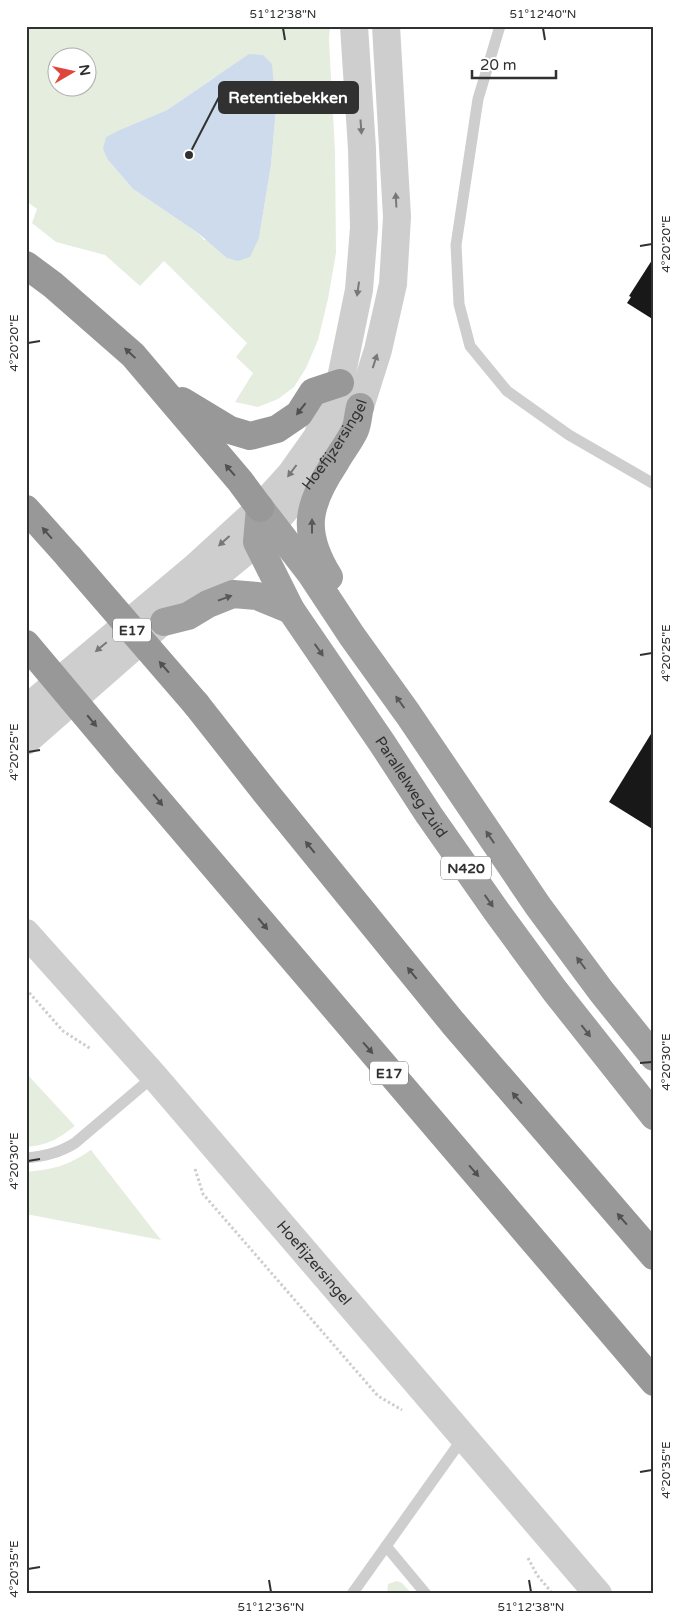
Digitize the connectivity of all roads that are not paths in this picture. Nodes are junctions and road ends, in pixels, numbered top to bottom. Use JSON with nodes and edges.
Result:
{"nodes":[{"id":1,"x":354,"y":26,"type":"edge"},
{"id":2,"x":386,"y":26,"type":"edge"},
{"id":3,"x":500,"y":26,"type":"edge"},
{"id":4,"x":26,"y":265,"type":"edge"},
{"id":5,"x":340,"y":382,"type":"junction"},
{"id":6,"x":162,"y":389,"type":"junction"},
{"id":7,"x":360,"y":407,"type":"junction"},
{"id":8,"x":654,"y":484,"type":"edge"},
{"id":9,"x":26,"y":509,"type":"edge"},
{"id":10,"x":263,"y":524,"type":"junction"},
{"id":11,"x":292,"y":610,"type":"junction"},
{"id":12,"x":164,"y":622,"type":"junction"},
{"id":13,"x":352,"y":636,"type":"junction"},
{"id":14,"x":26,"y":644,"type":"edge"},
{"id":15,"x":26,"y":709,"type":"edge"},
{"id":16,"x":26,"y":741,"type":"edge"},
{"id":17,"x":26,"y":933,"type":"edge"},
{"id":18,"x":654,"y":1057,"type":"edge"},
{"id":19,"x":154,"y":1076,"type":"junction"},
{"id":20,"x":654,"y":1116,"type":"edge"},
{"id":21,"x":26,"y":1158,"type":"edge"},
{"id":22,"x":654,"y":1256,"type":"edge"},
{"id":23,"x":654,"y":1382,"type":"edge"},
{"id":24,"x":464,"y":1436,"type":"junction"},
{"id":25,"x":386,"y":1546,"type":"junction"},
{"id":26,"x":356,"y":1592,"type":"edge"},
{"id":27,"x":426,"y":1594,"type":"edge"},
{"id":28,"x":598,"y":1594,"type":"edge"}],
"edges":[{"from":1,"to":5,"type":"street","name":"Hoefijzersingel","one_way":true},
{"from":7,"to":2,"type":"street","name":"Hoefijzersingel","one_way":true},
{"from":3,"to":8,"type":"lane"},
{"from":6,"to":4,"type":"highway","one_way":true},
{"from":5,"to":6,"type":"highway","one_way":true},
{"from":5,"to":10,"type":"street","name":"Hoefijzersingel","one_way":true},
{"from":10,"to":6,"type":"highway","one_way":true},
{"from":7,"to":10,"type":"street","name":"Hoefijzersingel"},
{"from":13,"to":7,"type":"highway","one_way":true},
{"from":22,"to":9,"type":"highway","number":"E17","one_way":true,"bridge":true},
{"from":10,"to":11,"type":"highway","name":"Parallelweg Zuid","number":"N420"},
{"from":10,"to":12,"type":"street","name":"Hoefijzersingel"},
{"from":10,"to":13,"type":"highway","number":"N420"},
{"from":10,"to":15,"type":"street","name":"Hoefijzersingel","one_way":true},
{"from":12,"to":11,"type":"highway","one_way":true},
{"from":11,"to":20,"type":"highway","name":"Parallelweg Zuid","number":"N420","one_way":true},
{"from":12,"to":16,"type":"street","name":"Hoefijzersingel"},
{"from":18,"to":13,"type":"highway","number":"N420","one_way":true},
{"from":14,"to":23,"type":"highway","number":"E17","one_way":true,"bridge":true},
{"from":17,"to":19,"type":"street","name":"Hoefijzersingel"},
{"from":19,"to":21,"type":"lane"},
{"from":19,"to":24,"type":"street","name":"Hoefijzersingel"},
{"from":24,"to":25,"type":"lane"},
{"from":24,"to":28,"type":"street","name":"Hoefijzersingel"},
{"from":25,"to":26,"type":"lane"},
{"from":25,"to":27,"type":"lane"}]}
